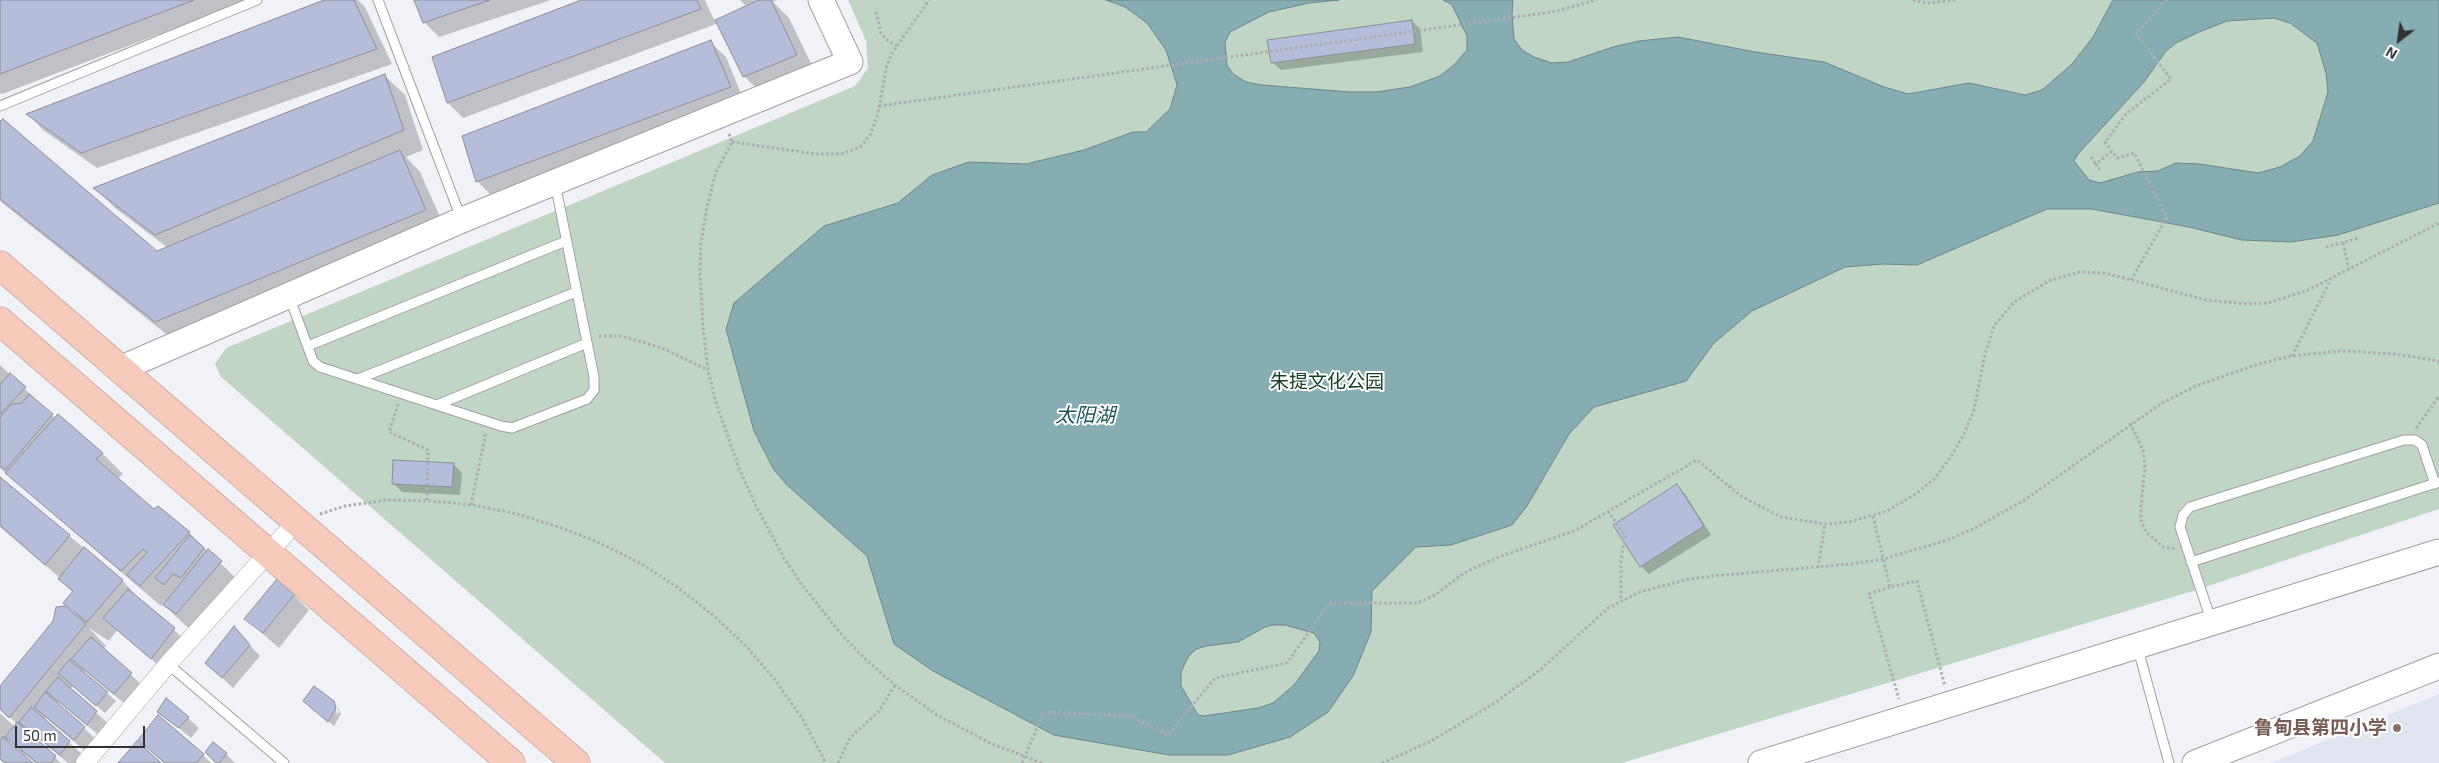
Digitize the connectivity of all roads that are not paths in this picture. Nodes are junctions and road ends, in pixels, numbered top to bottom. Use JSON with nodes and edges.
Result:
{"nodes":[{"id":1,"x":257,"y":0,"type":"edge"},
{"id":2,"x":378,"y":0,"type":"edge"},
{"id":3,"x":821,"y":0,"type":"edge"},
{"id":4,"x":0,"y":106,"type":"edge"},
{"id":5,"x":554,"y":182,"type":"junction"},
{"id":6,"x":462,"y":220,"type":"junction"},
{"id":7,"x":566,"y":241,"type":"junction"},
{"id":8,"x":0,"y":265,"type":"edge"},
{"id":9,"x":576,"y":292,"type":"junction"},
{"id":10,"x":289,"y":296,"type":"junction"},
{"id":11,"x":0,"y":322,"type":"edge"},
{"id":12,"x":586,"y":340,"type":"junction"},
{"id":13,"x":308,"y":346,"type":"junction"},
{"id":14,"x":120,"y":369,"type":"junction"},
{"id":15,"x":358,"y":379,"type":"junction"},
{"id":16,"x":437,"y":405,"type":"junction"},
{"id":17,"x":2437,"y":483,"type":"edge"},
{"id":18,"x":296,"y":522,"type":"junction"},
{"id":19,"x":2439,"y":552,"type":"edge"},
{"id":20,"x":268,"y":553,"type":"junction"},
{"id":21,"x":2191,"y":562,"type":"junction"},
{"id":22,"x":2211,"y":623,"type":"junction"},
{"id":23,"x":2137,"y":646,"type":"junction"},
{"id":24,"x":168,"y":664,"type":"junction"},
{"id":25,"x":2439,"y":666,"type":"edge"},
{"id":26,"x":85,"y":763,"type":"edge"},
{"id":27,"x":284,"y":763,"type":"edge"},
{"id":28,"x":511,"y":763,"type":"edge"},
{"id":29,"x":576,"y":763,"type":"edge"},
{"id":30,"x":1761,"y":763,"type":"edge"},
{"id":31,"x":2169,"y":763,"type":"edge"},
{"id":32,"x":2194,"y":763,"type":"edge"}],
"edges":[{"from":1,"to":4,"type":"lane"},
{"from":2,"to":6,"type":"lane"},
{"from":3,"to":5,"type":"main road"},
{"from":5,"to":6,"type":"main road"},
{"from":5,"to":7,"type":"lane"},
{"from":6,"to":10,"type":"main road"},
{"from":7,"to":9,"type":"lane"},
{"from":7,"to":13,"type":"lane"},
{"from":8,"to":14,"type":"highway"},
{"from":9,"to":12,"type":"lane"},
{"from":9,"to":15,"type":"lane"},
{"from":10,"to":13,"type":"lane"},
{"from":10,"to":14,"type":"main road"},
{"from":11,"to":20,"type":"highway"},
{"from":12,"to":16,"type":"lane"},
{"from":12,"to":16,"type":"lane"},
{"from":13,"to":15,"type":"lane"},
{"from":14,"to":18,"type":"highway"},
{"from":15,"to":16,"type":"lane"},
{"from":17,"to":21,"type":"lane"},
{"from":17,"to":21,"type":"lane"},
{"from":18,"to":20,"type":"street"},
{"from":18,"to":29,"type":"highway"},
{"from":19,"to":22,"type":"main road"},
{"from":20,"to":24,"type":"street"},
{"from":20,"to":28,"type":"highway"},
{"from":21,"to":22,"type":"lane"},
{"from":22,"to":23,"type":"main road"},
{"from":23,"to":30,"type":"main road"},
{"from":23,"to":31,"type":"lane"},
{"from":24,"to":26,"type":"street"},
{"from":24,"to":27,"type":"lane"},
{"from":25,"to":32,"type":"main road"}]}
